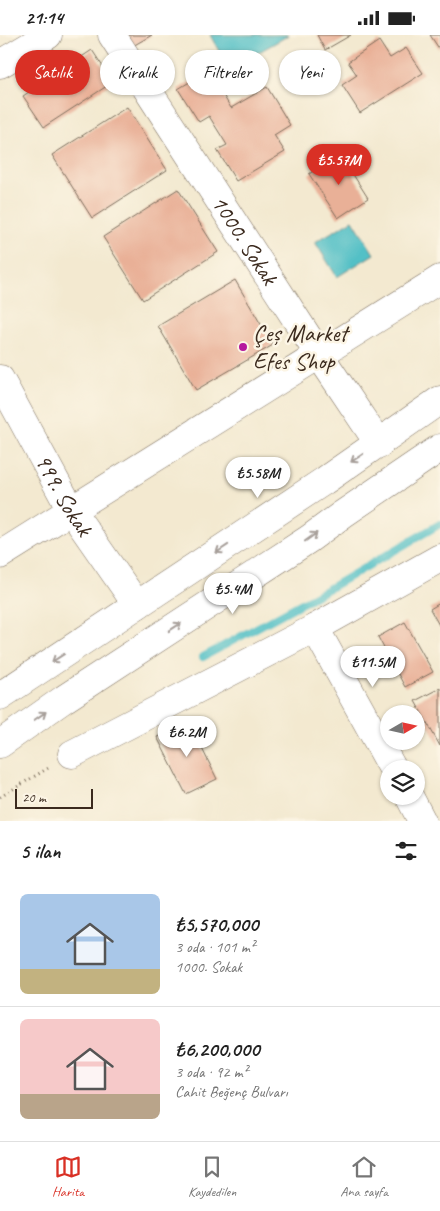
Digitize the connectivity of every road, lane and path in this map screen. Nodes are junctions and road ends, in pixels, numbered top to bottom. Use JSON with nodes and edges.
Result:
{"nodes":[{"id":1,"x":48,"y":35,"type":"edge"},
{"id":2,"x":112,"y":35,"type":"edge"},
{"id":3,"x":0,"y":64,"type":"edge"},
{"id":4,"x":440,"y":279,"type":"edge"},
{"id":5,"x":320,"y":356,"type":"junction"},
{"id":6,"x":0,"y":379,"type":"edge"},
{"id":7,"x":440,"y":400,"type":"edge"},
{"id":8,"x":379,"y":443,"type":"junction"},
{"id":9,"x":440,"y":448,"type":"edge"},
{"id":10,"x":71,"y":511,"type":"junction"},
{"id":11,"x":0,"y":555,"type":"edge"},
{"id":12,"x":440,"y":558,"type":"edge"},
{"id":13,"x":137,"y":605,"type":"junction"},
{"id":14,"x":315,"y":628,"type":"junction"},
{"id":15,"x":0,"y":696,"type":"edge"},
{"id":16,"x":0,"y":744,"type":"edge"},
{"id":17,"x":72,"y":754,"type":"joint"},
{"id":18,"x":388,"y":760,"type":"edge"},
{"id":19,"x":0,"y":797,"type":"edge"},
{"id":20,"x":414,"y":805,"type":"edge"},
{"id":21,"x":422,"y":821,"type":"edge"}],
"edges":[{"from":1,"to":3,"type":"street"},
{"from":2,"to":5,"type":"street","name":"1000. Sokak"},
{"from":4,"to":5,"type":"street"},
{"from":5,"to":8,"type":"street","name":"1000. Sokak"},
{"from":5,"to":10,"type":"street"},
{"from":6,"to":10,"type":"street","name":"999. Sokak"},
{"from":7,"to":8,"type":"street"},
{"from":8,"to":13,"type":"street","one_way":true},
{"from":16,"to":9,"type":"street","one_way":true},
{"from":10,"to":11,"type":"street"},
{"from":10,"to":13,"type":"street","name":"999. Sokak"},
{"from":12,"to":14,"type":"street"},
{"from":13,"to":15,"type":"street","one_way":true},
{"from":14,"to":17,"type":"street"},
{"from":14,"to":18,"type":"street"},
{"from":17,"to":19,"type":"path"},
{"from":20,"to":21,"type":"street"}]}
